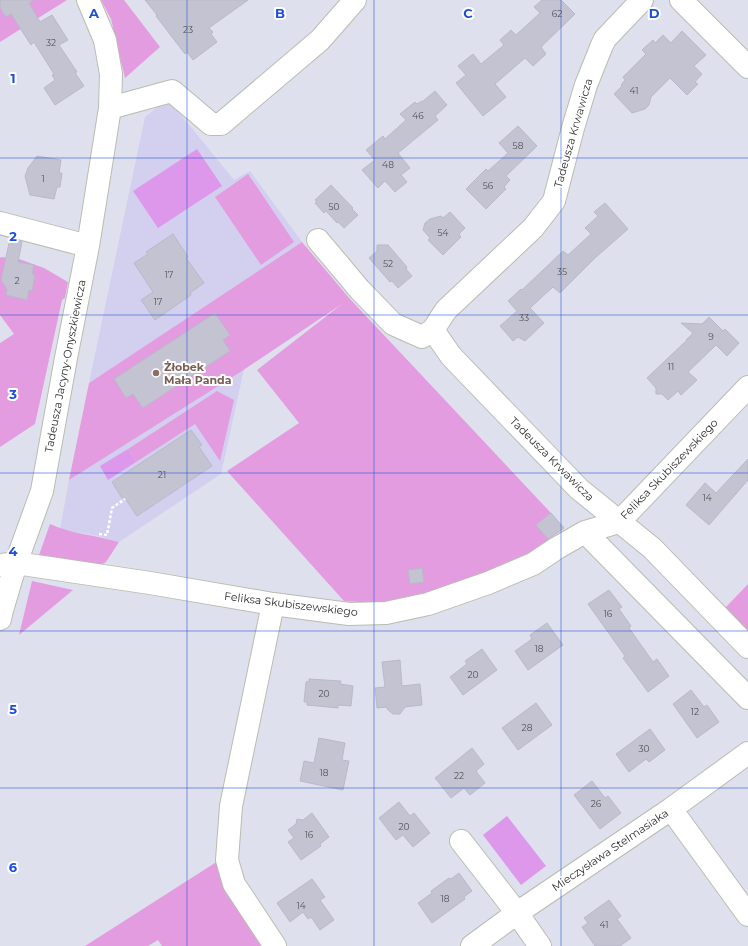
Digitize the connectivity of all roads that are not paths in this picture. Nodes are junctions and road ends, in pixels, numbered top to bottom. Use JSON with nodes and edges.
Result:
{"nodes":[{"id":1,"x":88,"y":0,"type":"edge"},
{"id":2,"x":355,"y":0,"type":"edge"},
{"id":3,"x":642,"y":0,"type":"edge"},
{"id":4,"x":681,"y":0,"type":"edge"},
{"id":5,"x":748,"y":67,"type":"edge"},
{"id":6,"x":110,"y":108,"type":"junction"},
{"id":7,"x":0,"y":223,"type":"edge"},
{"id":8,"x":318,"y":240,"type":"dead end"},
{"id":9,"x":88,"y":246,"type":"junction"},
{"id":10,"x":433,"y":330,"type":"junction"},
{"id":11,"x":748,"y":387,"type":"edge"},
{"id":12,"x":619,"y":522,"type":"junction"},
{"id":13,"x":585,"y":532,"type":"junction"},
{"id":14,"x":8,"y":564,"type":"edge"},
{"id":15,"x":273,"y":604,"type":"junction"},
{"id":16,"x":0,"y":619,"type":"edge"},
{"id":17,"x":748,"y":647,"type":"edge"},
{"id":18,"x":748,"y":698,"type":"edge"},
{"id":19,"x":748,"y":753,"type":"edge"},
{"id":20,"x":671,"y":809,"type":"junction"},
{"id":21,"x":461,"y":841,"type":"dead end"},
{"id":22,"x":518,"y":913,"type":"junction"},
{"id":23,"x":748,"y":915,"type":"edge"},
{"id":24,"x":276,"y":946,"type":"edge"},
{"id":25,"x":472,"y":946,"type":"edge"},
{"id":26,"x":540,"y":946,"type":"edge"}],
"edges":[{"from":1,"to":6,"type":"street","name":"Tadeusza Jacyny-Onyszkiewicza"},
{"from":2,"to":6,"type":"street"},
{"from":3,"to":10,"type":"street","name":"Tadeusza Krwawicza"},
{"from":4,"to":5,"type":"street"},
{"from":6,"to":9,"type":"street","name":"Tadeusza Jacyny-Onyszkiewicza"},
{"from":7,"to":9,"type":"street"},
{"from":8,"to":10,"type":"street"},
{"from":9,"to":14,"type":"street","name":"Tadeusza Jacyny-Onyszkiewicza"},
{"from":10,"to":12,"type":"street","name":"Tadeusza Krwawicza"},
{"from":11,"to":12,"type":"street","name":"Feliksa Skubiszewskiego"},
{"from":12,"to":13,"type":"street","name":"Feliksa Skubiszewskiego"},
{"from":12,"to":17,"type":"street","name":"Tadeusza Krwawicza"},
{"from":13,"to":15,"type":"street","name":"Feliksa Skubiszewskiego"},
{"from":13,"to":18,"type":"street"},
{"from":14,"to":15,"type":"street","name":"Feliksa Skubiszewskiego"},
{"from":14,"to":16,"type":"street","name":"Tadeusza Jacyny-Onyszkiewicza"},
{"from":15,"to":24,"type":"street"},
{"from":19,"to":20,"type":"street","name":"Mieczysława Stelmasiaka"},
{"from":20,"to":22,"type":"street","name":"Mieczysława Stelmasiaka"},
{"from":20,"to":23,"type":"street"},
{"from":21,"to":22,"type":"street"},
{"from":22,"to":25,"type":"street","name":"Mieczysława Stelmasiaka"},
{"from":22,"to":26,"type":"street"}]}
